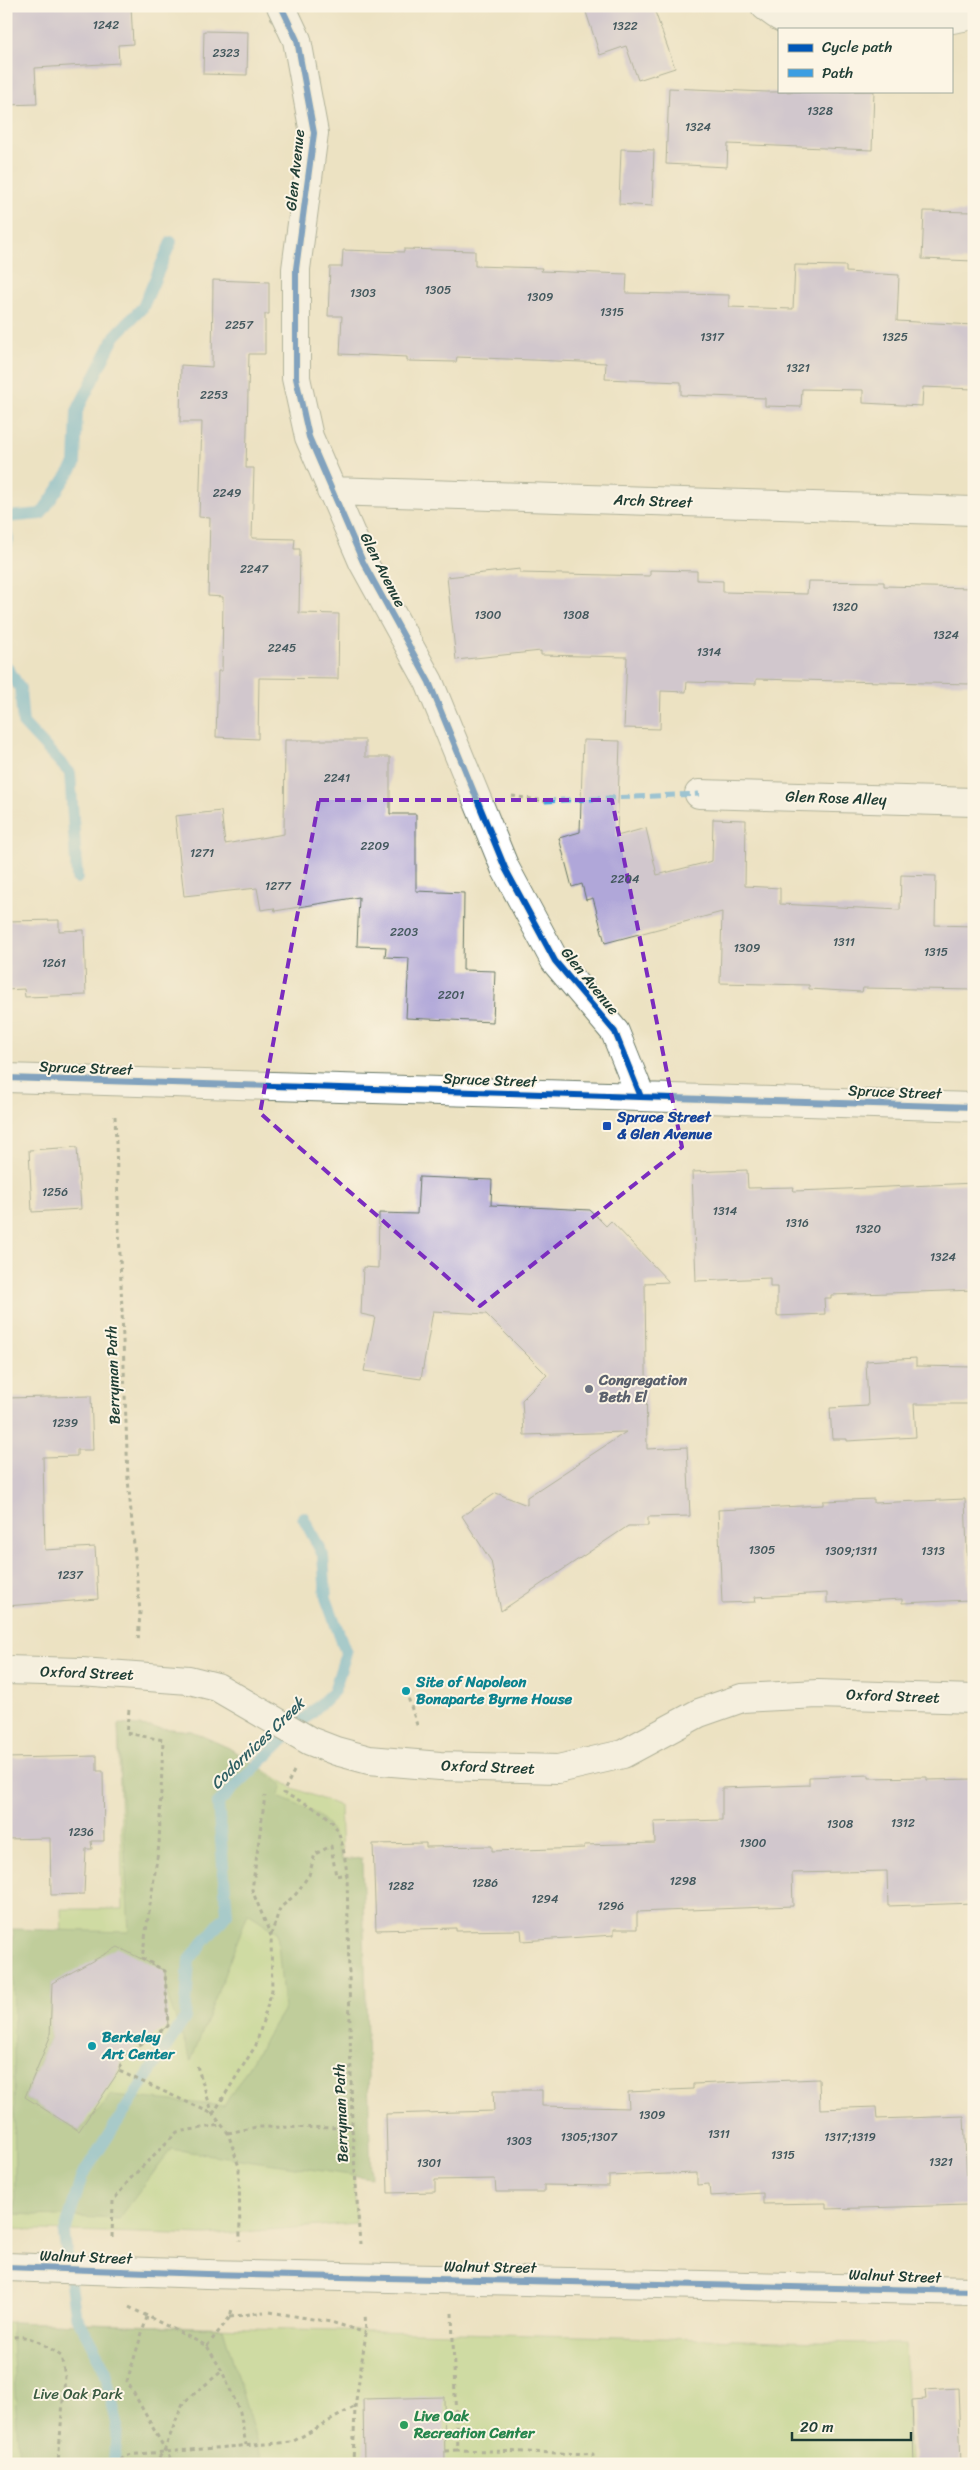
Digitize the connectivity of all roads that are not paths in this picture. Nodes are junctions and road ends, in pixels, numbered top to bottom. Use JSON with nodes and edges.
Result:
{"nodes":[{"id":1,"x":281,"y":6,"type":"edge"},
{"id":2,"x":765,"y":6,"type":"edge"},
{"id":3,"x":974,"y":14,"type":"edge"},
{"id":4,"x":332,"y":491,"type":"junction"},
{"id":5,"x":974,"y":511,"type":"edge"},
{"id":6,"x":699,"y":794,"type":"dead end"},
{"id":7,"x":974,"y":802,"type":"edge"},
{"id":8,"x":6,"y":1078,"type":"edge"},
{"id":9,"x":641,"y":1097,"type":"junction"},
{"id":10,"x":974,"y":1107,"type":"edge"},
{"id":11,"x":6,"y":1670,"type":"edge"},
{"id":12,"x":974,"y":1699,"type":"edge"},
{"id":13,"x":6,"y":2267,"type":"edge"},
{"id":14,"x":974,"y":2291,"type":"edge"}],
"edges":[{"from":1,"to":4,"type":"street","name":"Glen Avenue"},
{"from":2,"to":3,"type":"street"},
{"from":4,"to":5,"type":"street","name":"Arch Street"},
{"from":4,"to":9,"type":"street","name":"Glen Avenue"},
{"from":6,"to":7,"type":"street","name":"Glen Rose Alley"},
{"from":8,"to":9,"type":"street","name":"Spruce Street"},
{"from":9,"to":10,"type":"street","name":"Spruce Street"},
{"from":11,"to":12,"type":"street","name":"Oxford Street"},
{"from":13,"to":14,"type":"street","name":"Walnut Street","bridge":true}]}
